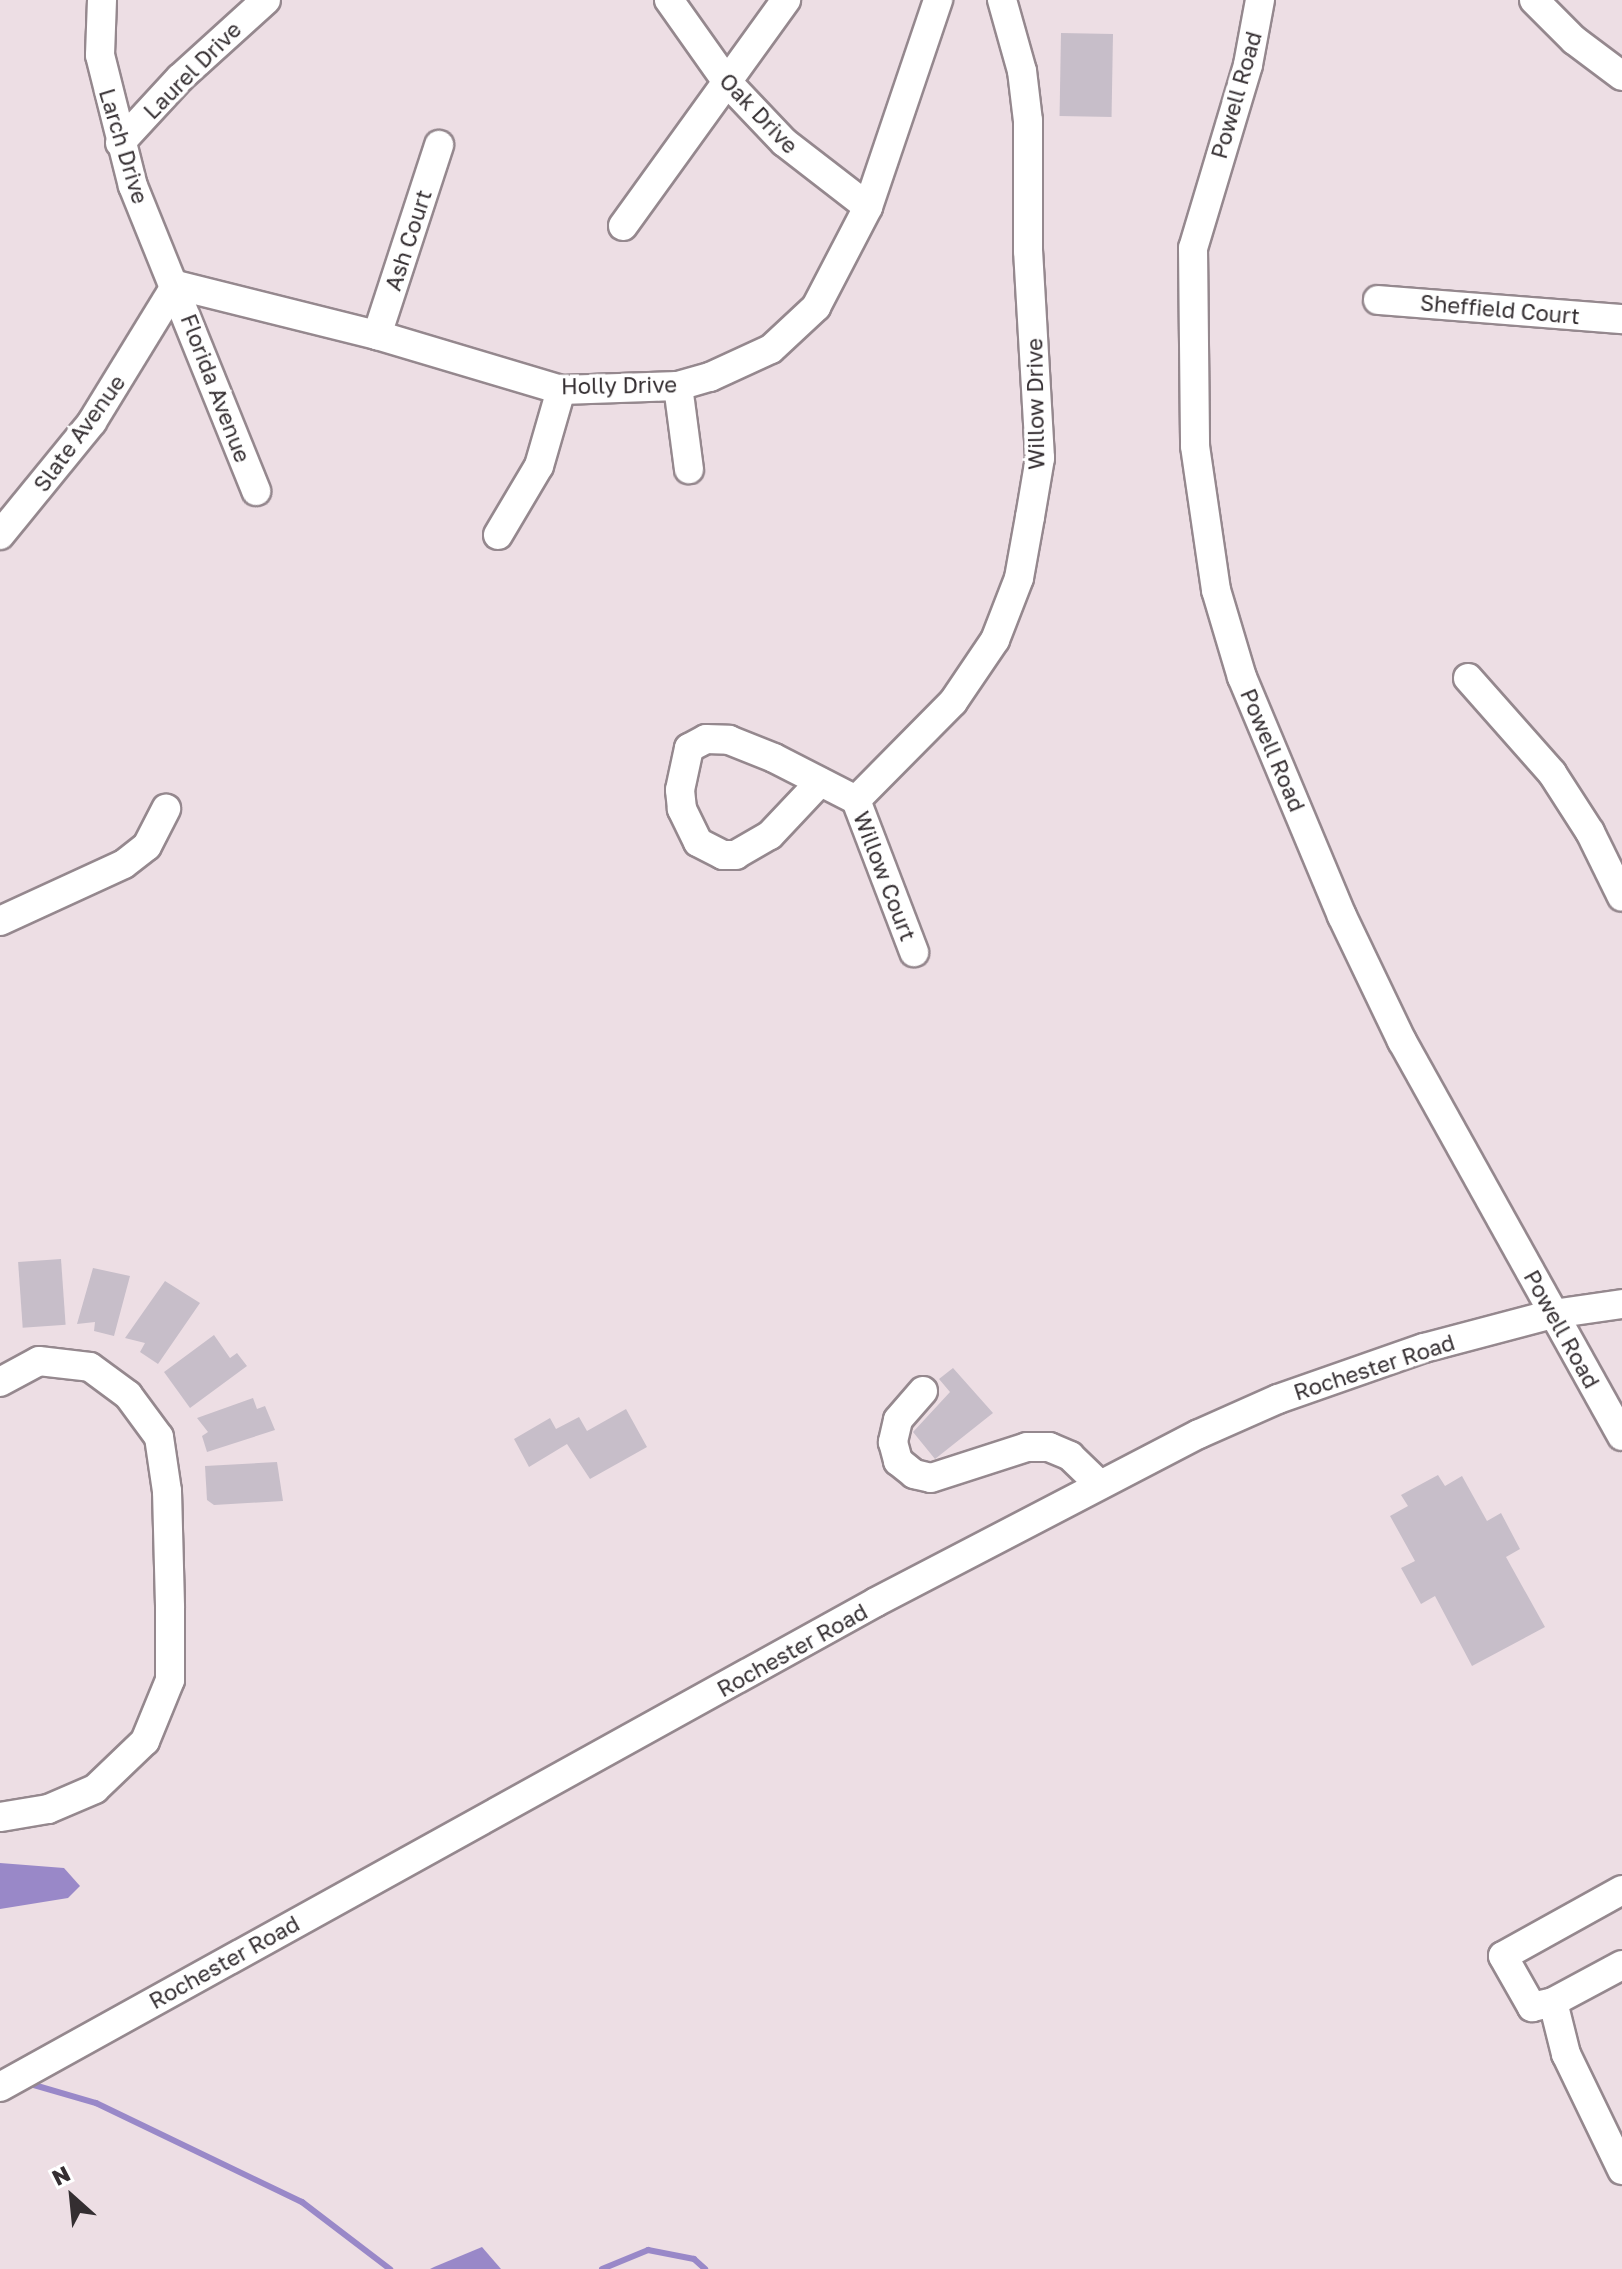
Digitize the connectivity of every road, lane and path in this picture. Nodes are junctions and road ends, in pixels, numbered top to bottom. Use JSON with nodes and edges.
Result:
{"nodes":[{"id":1,"x":102,"y":0,"type":"edge"},
{"id":2,"x":266,"y":0,"type":"edge"},
{"id":3,"x":669,"y":0,"type":"edge"},
{"id":4,"x":786,"y":0,"type":"edge"},
{"id":5,"x":938,"y":0,"type":"edge"},
{"id":6,"x":1002,"y":0,"type":"edge"},
{"id":7,"x":1260,"y":0,"type":"edge"},
{"id":8,"x":1534,"y":0,"type":"edge"},
{"id":9,"x":1622,"y":76,"type":"edge"},
{"id":10,"x":727,"y":82,"type":"junction"},
{"id":11,"x":120,"y":143,"type":"junction"},
{"id":12,"x":439,"y":145,"type":"dead end"},
{"id":13,"x":868,"y":207,"type":"junction"},
{"id":14,"x":623,"y":226,"type":"dead end"},
{"id":15,"x":176,"y":285,"type":"junction"},
{"id":16,"x":1378,"y":300,"type":"dead end"},
{"id":17,"x":1622,"y":319,"type":"edge"},
{"id":18,"x":377,"y":335,"type":"junction"},
{"id":19,"x":678,"y":386,"type":"junction"},
{"id":20,"x":561,"y":390,"type":"junction"},
{"id":21,"x":689,"y":469,"type":"dead end"},
{"id":22,"x":256,"y":491,"type":"dead end"},
{"id":23,"x":5,"y":520,"type":"edge"},
{"id":24,"x":498,"y":535,"type":"dead end"},
{"id":25,"x":1468,"y":678,"type":"dead end"},
{"id":26,"x":820,"y":782,"type":"junction"},
{"id":27,"x":856,"y":800,"type":"junction"},
{"id":28,"x":166,"y":809,"type":"dead end"},
{"id":29,"x":1622,"y":897,"type":"edge"},
{"id":30,"x":0,"y":921,"type":"edge"},
{"id":31,"x":914,"y":952,"type":"dead end"},
{"id":32,"x":1622,"y":1304,"type":"edge"},
{"id":33,"x":1553,"y":1314,"type":"junction"},
{"id":34,"x":0,"y":1382,"type":"edge"},
{"id":35,"x":923,"y":1391,"type":"dead end"},
{"id":36,"x":1622,"y":1436,"type":"edge"},
{"id":37,"x":1099,"y":1484,"type":"junction"},
{"id":38,"x":0,"y":1817,"type":"edge"},
{"id":39,"x":1622,"y":1890,"type":"edge"},
{"id":40,"x":1622,"y":1965,"type":"edge"},
{"id":41,"x":1553,"y":2002,"type":"junction"},
{"id":42,"x":0,"y":2087,"type":"edge"},
{"id":43,"x":1622,"y":2170,"type":"edge"}],
"edges":[{"from":1,"to":11,"type":"street","name":"Larch Drive"},
{"from":2,"to":11,"type":"street","name":"Laurel Drive"},
{"from":3,"to":10,"type":"street","name":"Oak Drive"},
{"from":4,"to":10,"type":"street"},
{"from":5,"to":13,"type":"street","name":"Holly Drive"},
{"from":6,"to":27,"type":"street","name":"Willow Drive"},
{"from":7,"to":33,"type":"street","name":"Powell Road"},
{"from":8,"to":9,"type":"street"},
{"from":10,"to":13,"type":"street","name":"Oak Drive"},
{"from":10,"to":14,"type":"street"},
{"from":11,"to":15,"type":"street","name":"Larch Drive"},
{"from":12,"to":18,"type":"street","name":"Ash Court"},
{"from":13,"to":19,"type":"street","name":"Holly Drive"},
{"from":15,"to":18,"type":"street","name":"Holly Drive"},
{"from":15,"to":22,"type":"street","name":"Florida Avenue"},
{"from":15,"to":23,"type":"street","name":"Slate Avenue"},
{"from":16,"to":17,"type":"street","name":"Sheffield Court"},
{"from":18,"to":20,"type":"street","name":"Holly Drive"},
{"from":19,"to":20,"type":"street","name":"Holly Drive"},
{"from":19,"to":21,"type":"street"},
{"from":20,"to":24,"type":"street"},
{"from":25,"to":29,"type":"street"},
{"from":26,"to":26,"type":"street"},
{"from":26,"to":27,"type":"street"},
{"from":27,"to":31,"type":"street","name":"Willow Court"},
{"from":28,"to":30,"type":"street"},
{"from":32,"to":33,"type":"street","name":"Rochester Road"},
{"from":33,"to":36,"type":"street","name":"Powell Road"},
{"from":33,"to":37,"type":"street","name":"Rochester Road"},
{"from":34,"to":38,"type":"street"},
{"from":35,"to":37,"type":"street"},
{"from":37,"to":42,"type":"street","name":"Rochester Road"},
{"from":39,"to":41,"type":"street"},
{"from":40,"to":41,"type":"street"},
{"from":41,"to":43,"type":"street"}]}
